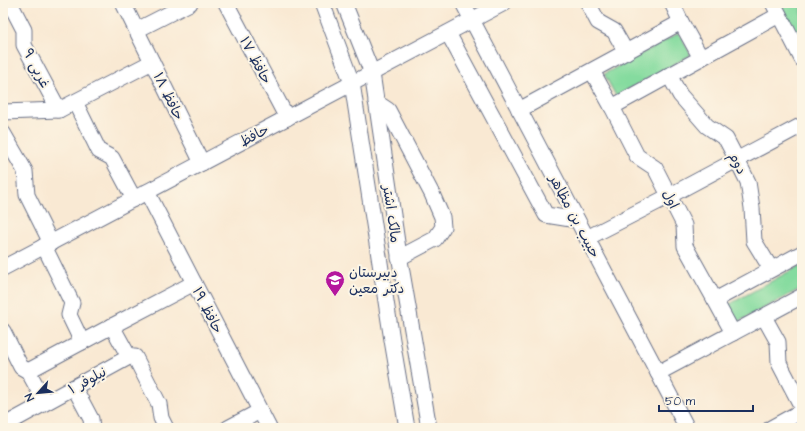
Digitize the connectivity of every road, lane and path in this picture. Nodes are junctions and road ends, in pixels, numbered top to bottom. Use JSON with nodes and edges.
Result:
{"nodes":[{"id":1,"x":10,"y":3,"type":"edge"},
{"id":2,"x":123,"y":3,"type":"edge"},
{"id":3,"x":190,"y":3,"type":"edge"},
{"id":4,"x":226,"y":3,"type":"edge"},
{"id":5,"x":322,"y":3,"type":"edge"},
{"id":6,"x":344,"y":3,"type":"edge"},
{"id":7,"x":463,"y":3,"type":"edge"},
{"id":8,"x":504,"y":3,"type":"edge"},
{"id":9,"x":588,"y":3,"type":"edge"},
{"id":10,"x":672,"y":3,"type":"edge"},
{"id":11,"x":776,"y":9,"type":"edge"},
{"id":12,"x":472,"y":20,"type":"junction"},
{"id":13,"x":681,"y":22,"type":"junction"},
{"id":14,"x":136,"y":30,"type":"junction"},
{"id":15,"x":448,"y":33,"type":"junction"},
{"id":16,"x":626,"y":52,"type":"junction"},
{"id":17,"x":701,"y":58,"type":"junction"},
{"id":18,"x":802,"y":59,"type":"edge"},
{"id":19,"x":152,"y":62,"type":"junction"},
{"id":20,"x":592,"y":71,"type":"junction"},
{"id":21,"x":372,"y":73,"type":"junction"},
{"id":22,"x":669,"y":75,"type":"junction"},
{"id":23,"x":352,"y":84,"type":"junction"},
{"id":24,"x":75,"y":102,"type":"junction"},
{"id":25,"x":376,"y":102,"type":"junction"},
{"id":26,"x":612,"y":107,"type":"junction"},
{"id":27,"x":59,"y":110,"type":"junction"},
{"id":28,"x":519,"y":110,"type":"junction"},
{"id":29,"x":3,"y":112,"type":"edge"},
{"id":30,"x":287,"y":118,"type":"junction"},
{"id":31,"x":802,"y":125,"type":"edge"},
{"id":32,"x":3,"y":133,"type":"edge"},
{"id":33,"x":737,"y":160,"type":"junction"},
{"id":34,"x":202,"y":163,"type":"junction"},
{"id":35,"x":147,"y":192,"type":"junction"},
{"id":36,"x":669,"y":196,"type":"junction"},
{"id":37,"x":134,"y":199,"type":"junction"},
{"id":38,"x":577,"y":220,"type":"junction"},
{"id":39,"x":587,"y":238,"type":"junction"},
{"id":40,"x":47,"y":244,"type":"junction"},
{"id":41,"x":802,"y":253,"type":"edge"},
{"id":42,"x":399,"y":258,"type":"junction"},
{"id":43,"x":3,"y":268,"type":"edge"},
{"id":44,"x":771,"y":269,"type":"junction"},
{"id":45,"x":194,"y":282,"type":"junction"},
{"id":46,"x":802,"y":296,"type":"edge"},
{"id":47,"x":715,"y":300,"type":"junction"},
{"id":48,"x":764,"y":317,"type":"junction"},
{"id":49,"x":112,"y":326,"type":"junction"},
{"id":50,"x":3,"y":332,"type":"edge"},
{"id":51,"x":733,"y":333,"type":"junction"},
{"id":52,"x":82,"y":342,"type":"junction"},
{"id":53,"x":129,"y":357,"type":"junction"},
{"id":54,"x":28,"y":371,"type":"junction"},
{"id":55,"x":658,"y":373,"type":"junction"},
{"id":56,"x":74,"y":387,"type":"junction"},
{"id":57,"x":46,"y":402,"type":"junction"},
{"id":58,"x":802,"y":407,"type":"edge"},
{"id":59,"x":260,"y":411,"type":"junction"},
{"id":60,"x":802,"y":411,"type":"edge"},
{"id":61,"x":3,"y":426,"type":"edge"},
{"id":62,"x":92,"y":428,"type":"edge"},
{"id":63,"x":166,"y":428,"type":"edge"},
{"id":64,"x":228,"y":428,"type":"edge"},
{"id":65,"x":269,"y":428,"type":"edge"},
{"id":66,"x":407,"y":428,"type":"edge"},
{"id":67,"x":429,"y":428,"type":"edge"},
{"id":68,"x":687,"y":428,"type":"edge"},
{"id":69,"x":771,"y":428,"type":"edge"}],
"edges":[{"from":1,"to":27,"type":"street","name":"۹ غربی"},
{"from":2,"to":14,"type":"street","name":"حافظ ۱۸"},
{"from":3,"to":14,"type":"street"},
{"from":4,"to":30,"type":"street","name":"حافظ ۱۷"},
{"from":5,"to":23,"type":"street","name":"مالک اشتر"},
{"from":6,"to":21,"type":"street","name":"مالک اشتر"},
{"from":7,"to":12,"type":"street","name":"حبیب بن مظاهر"},
{"from":8,"to":12,"type":"street","name":"حافظ"},
{"from":9,"to":16,"type":"street"},
{"from":10,"to":13,"type":"street"},
{"from":11,"to":17,"type":"street"},
{"from":11,"to":18,"type":"street"},
{"from":12,"to":15,"type":"street","name":"حافظ"},
{"from":12,"to":28,"type":"street","name":"حبیب بن مظاهر"},
{"from":13,"to":16,"type":"street"},
{"from":13,"to":17,"type":"street"},
{"from":14,"to":19,"type":"street","name":"حافظ ۱۸"},
{"from":15,"to":21,"type":"street","name":"حافظ"},
{"from":15,"to":38,"type":"street"},
{"from":16,"to":20,"type":"street"},
{"from":17,"to":22,"type":"street"},
{"from":19,"to":24,"type":"street"},
{"from":19,"to":34,"type":"street","name":"حافظ ۱۸"},
{"from":20,"to":26,"type":"street","name":"اول"},
{"from":20,"to":28,"type":"street"},
{"from":21,"to":23,"type":"street","name":"حافظ"},
{"from":21,"to":25,"type":"street","name":"مالک اشتر"},
{"from":22,"to":26,"type":"street"},
{"from":22,"to":33,"type":"street","name":"دوم"},
{"from":23,"to":30,"type":"street","name":"حافظ"},
{"from":23,"to":66,"type":"street","name":"مالک اشتر"},
{"from":24,"to":27,"type":"street"},
{"from":24,"to":37,"type":"street"},
{"from":25,"to":42,"type":"street","name":"مالک اشتر"},
{"from":25,"to":42,"type":"street"},
{"from":26,"to":36,"type":"street","name":"اول"},
{"from":27,"to":29,"type":"street"},
{"from":28,"to":38,"type":"street","name":"حبیب بن مظاهر"},
{"from":30,"to":34,"type":"street","name":"حافظ"},
{"from":31,"to":33,"type":"street"},
{"from":32,"to":40,"type":"street"},
{"from":33,"to":36,"type":"street"},
{"from":33,"to":44,"type":"street","name":"دوم"},
{"from":34,"to":35,"type":"street","name":"حافظ"},
{"from":35,"to":37,"type":"street","name":"حافظ"},
{"from":35,"to":45,"type":"street","name":"حافظ ۱۹"},
{"from":36,"to":39,"type":"street"},
{"from":36,"to":47,"type":"street","name":"اول"},
{"from":37,"to":40,"type":"street","name":"حافظ"},
{"from":38,"to":39,"type":"street","name":"حبیب بن مظاهر"},
{"from":39,"to":55,"type":"street","name":"حبیب بن مظاهر"},
{"from":40,"to":43,"type":"street","name":"حافظ"},
{"from":40,"to":52,"type":"street"},
{"from":41,"to":44,"type":"street"},
{"from":42,"to":67,"type":"street","name":"مالک اشتر"},
{"from":44,"to":47,"type":"street"},
{"from":45,"to":49,"type":"street"},
{"from":45,"to":59,"type":"street","name":"حافظ ۱۹"},
{"from":46,"to":48,"type":"street"},
{"from":47,"to":51,"type":"street","name":"اول"},
{"from":48,"to":51,"type":"street"},
{"from":48,"to":58,"type":"street"},
{"from":49,"to":52,"type":"street"},
{"from":49,"to":53,"type":"street"},
{"from":50,"to":54,"type":"street"},
{"from":51,"to":55,"type":"street"},
{"from":52,"to":54,"type":"street"},
{"from":53,"to":56,"type":"street","name":"نیلوفر ۱"},
{"from":53,"to":63,"type":"street"},
{"from":54,"to":57,"type":"street"},
{"from":55,"to":68,"type":"street","name":"حبیب بن مظاهر"},
{"from":56,"to":57,"type":"street","name":"نیلوفر ۱"},
{"from":56,"to":62,"type":"street"},
{"from":57,"to":61,"type":"street","name":"نیلوفر ۱"},
{"from":59,"to":64,"type":"street"},
{"from":59,"to":65,"type":"street","name":"حافظ ۱۹"},
{"from":60,"to":69,"type":"street"}]}
